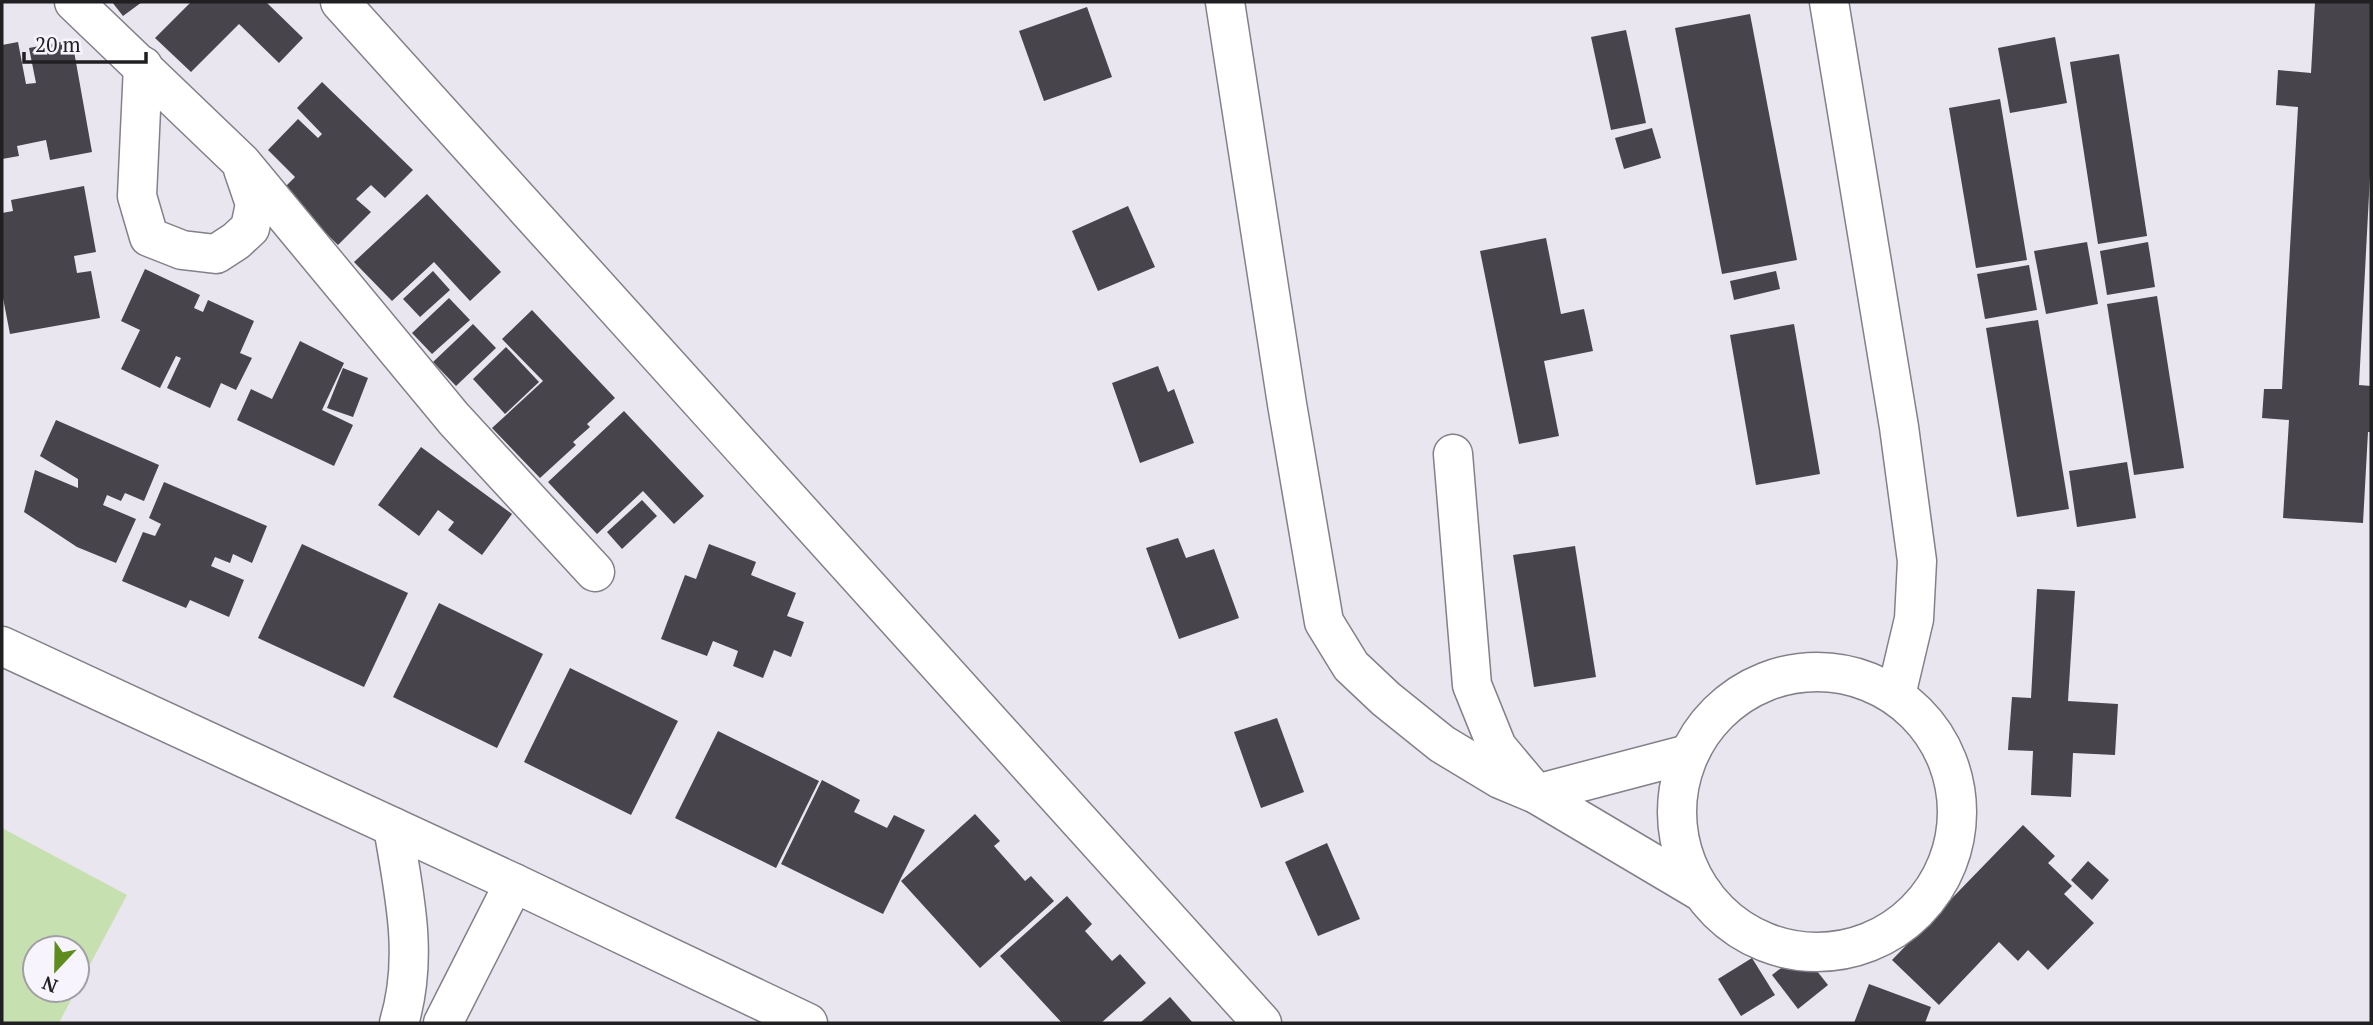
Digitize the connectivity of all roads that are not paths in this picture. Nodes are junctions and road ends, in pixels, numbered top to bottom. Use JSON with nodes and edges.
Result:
{"nodes":[{"id":1,"x":74,"y":2,"type":"edge"},
{"id":2,"x":340,"y":2,"type":"edge"},
{"id":3,"x":1225,"y":2,"type":"edge"},
{"id":4,"x":1829,"y":2,"type":"edge"},
{"id":5,"x":143,"y":66,"type":"junction"},
{"id":6,"x":242,"y":163,"type":"junction"},
{"id":7,"x":1453,"y":454,"type":"dead end"},
{"id":8,"x":595,"y":572,"type":"dead end"},
{"id":9,"x":2,"y":646,"type":"edge"},
{"id":10,"x":1896,"y":695,"type":"junction"},
{"id":11,"x":1688,"y":754,"type":"junction"},
{"id":12,"x":1536,"y":794,"type":"junction"},
{"id":13,"x":393,"y":827,"type":"junction"},
{"id":14,"x":514,"y":883,"type":"junction"},
{"id":15,"x":1703,"y":893,"type":"junction"},
{"id":16,"x":399,"y":1023,"type":"edge"},
{"id":17,"x":443,"y":1023,"type":"edge"},
{"id":18,"x":808,"y":1023,"type":"edge"},
{"id":19,"x":1262,"y":1023,"type":"edge"}],
"edges":[{"from":1,"to":5,"type":"street"},
{"from":2,"to":19,"type":"street"},
{"from":3,"to":12,"type":"street"},
{"from":4,"to":10,"type":"street"},
{"from":5,"to":6,"type":"street"},
{"from":5,"to":6,"type":"street"},
{"from":6,"to":8,"type":"street"},
{"from":7,"to":12,"type":"street"},
{"from":9,"to":13,"type":"street"},
{"from":10,"to":11,"type":"street"},
{"from":10,"to":15,"type":"street"},
{"from":11,"to":12,"type":"street"},
{"from":11,"to":15,"type":"street"},
{"from":12,"to":15,"type":"street"},
{"from":13,"to":14,"type":"street"},
{"from":13,"to":16,"type":"street"},
{"from":14,"to":17,"type":"street"},
{"from":14,"to":18,"type":"street"}]}
